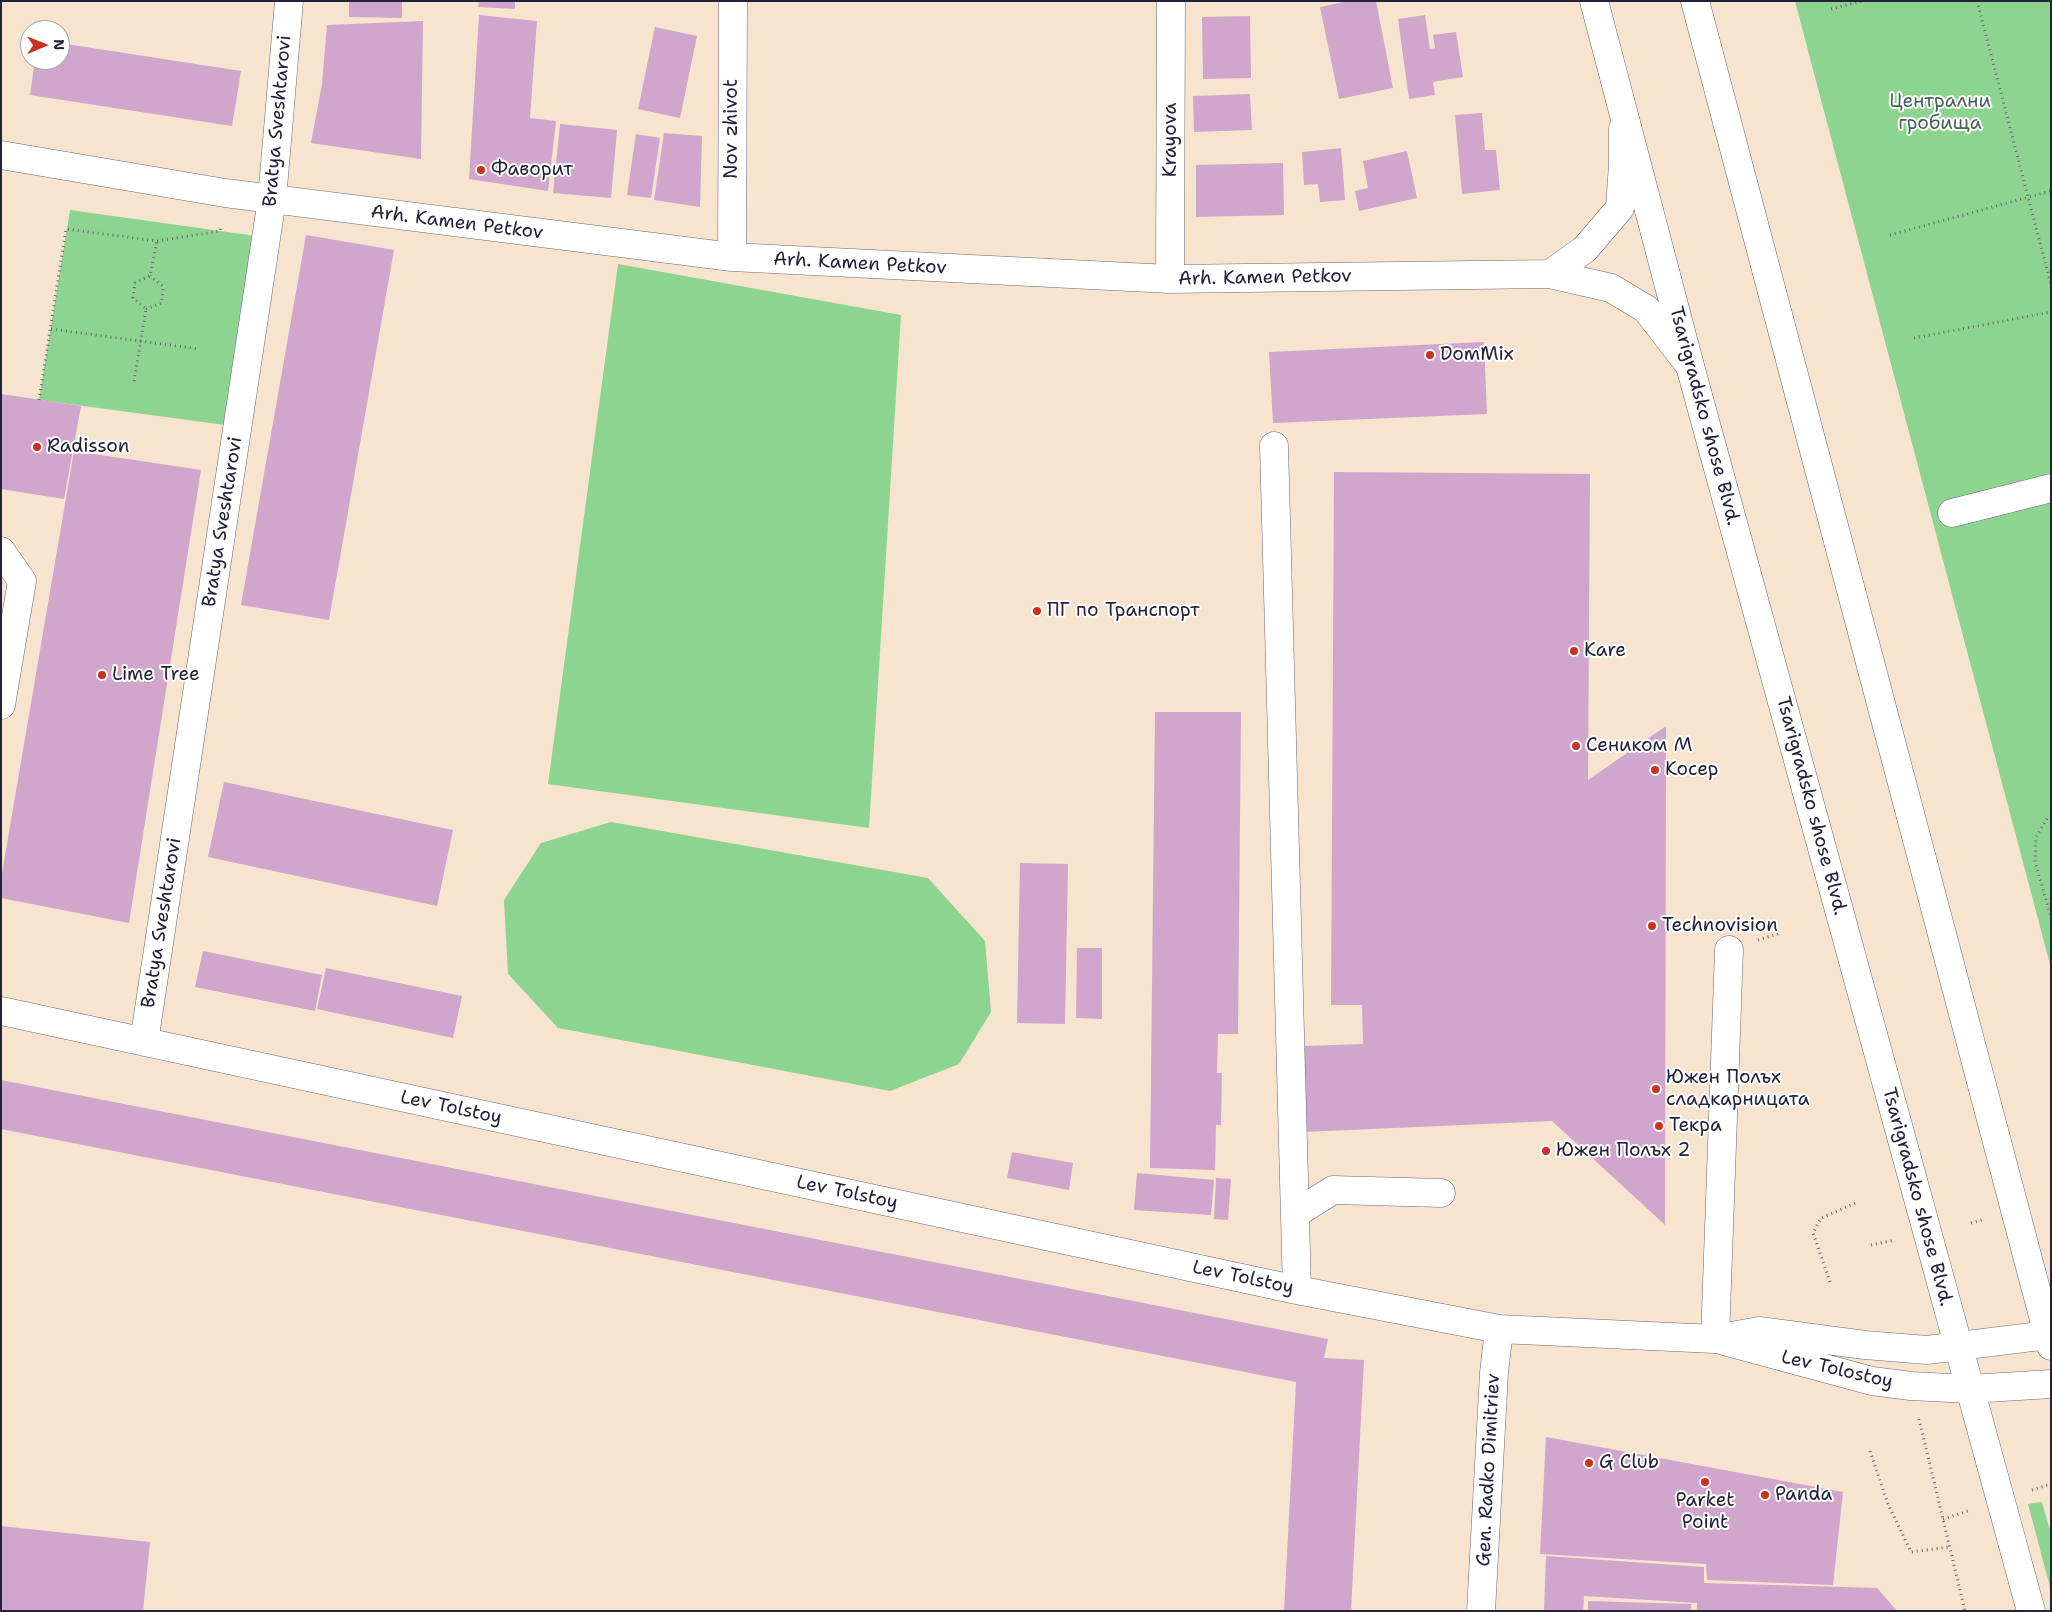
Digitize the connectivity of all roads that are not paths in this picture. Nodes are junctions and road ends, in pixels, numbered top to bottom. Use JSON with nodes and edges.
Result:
{"nodes":[{"id":1,"x":289,"y":1,"type":"edge"},
{"id":2,"x":733,"y":1,"type":"edge"},
{"id":3,"x":1171,"y":1,"type":"edge"},
{"id":4,"x":1594,"y":1,"type":"edge"},
{"id":5,"x":1694,"y":1,"type":"edge"},
{"id":6,"x":1622,"y":110,"type":"junction"},
{"id":7,"x":1,"y":155,"type":"edge"},
{"id":8,"x":272,"y":199,"type":"junction"},
{"id":9,"x":732,"y":258,"type":"junction"},
{"id":10,"x":1550,"y":274,"type":"junction"},
{"id":11,"x":1170,"y":279,"type":"junction"},
{"id":12,"x":1690,"y":366,"type":"junction"},
{"id":13,"x":1274,"y":446,"type":"dead end"},
{"id":14,"x":2051,"y":488,"type":"edge"},
{"id":15,"x":1952,"y":513,"type":"dead end"},
{"id":16,"x":1,"y":551,"type":"edge"},
{"id":17,"x":1,"y":705,"type":"edge"},
{"id":18,"x":1729,"y":950,"type":"dead end"},
{"id":19,"x":1,"y":1011,"type":"edge"},
{"id":20,"x":144,"y":1042,"type":"junction"},
{"id":21,"x":1441,"y":1193,"type":"dead end"},
{"id":22,"x":1295,"y":1214,"type":"junction"},
{"id":23,"x":1297,"y":1290,"type":"junction"},
{"id":24,"x":1499,"y":1329,"type":"junction"},
{"id":25,"x":1706,"y":1339,"type":"junction"},
{"id":26,"x":2049,"y":1341,"type":"edge"},
{"id":27,"x":1958,"y":1346,"type":"junction"},
{"id":28,"x":2051,"y":1384,"type":"edge"},
{"id":29,"x":1970,"y":1389,"type":"junction"},
{"id":30,"x":1481,"y":1611,"type":"edge"},
{"id":31,"x":2031,"y":1611,"type":"edge"}],
"edges":[{"from":1,"to":8,"type":"street","name":"Bratya Sveshtarovi"},
{"from":2,"to":9,"type":"street","name":"Nov zhivot"},
{"from":3,"to":11,"type":"street","name":"Krayova"},
{"from":4,"to":6,"type":"street","name":"Tsarigradsko shose Blvd."},
{"from":5,"to":26,"type":"street"},
{"from":6,"to":10,"type":"street"},
{"from":6,"to":12,"type":"street","name":"Tsarigradsko shose Blvd."},
{"from":7,"to":8,"type":"street","name":"Arh. Kamen Petkov"},
{"from":8,"to":9,"type":"street","name":"Arh. Kamen Petkov"},
{"from":8,"to":20,"type":"street","name":"Bratya Sveshtarovi"},
{"from":9,"to":11,"type":"street","name":"Arh. Kamen Petkov"},
{"from":10,"to":11,"type":"street","name":"Arh. Kamen Petkov"},
{"from":10,"to":12,"type":"street","name":"Arh. Kamen Petkov"},
{"from":12,"to":27,"type":"street","name":"Tsarigradsko shose Blvd."},
{"from":13,"to":22,"type":"street"},
{"from":14,"to":15,"type":"street"},
{"from":16,"to":17,"type":"street"},
{"from":18,"to":25,"type":"street"},
{"from":19,"to":20,"type":"street","name":"Lev Tolstoy"},
{"from":20,"to":23,"type":"street","name":"Lev Tolstoy"},
{"from":21,"to":22,"type":"street"},
{"from":22,"to":23,"type":"street"},
{"from":23,"to":24,"type":"street","name":"Lev Tolstoy"},
{"from":24,"to":25,"type":"street","name":"Lev Tolstoy"},
{"from":24,"to":30,"type":"street","name":"Gen. Radko Dimitriev"},
{"from":25,"to":27,"type":"street","name":"Lev Tolostoy"},
{"from":25,"to":29,"type":"street","name":"Lev Tolostoy"},
{"from":26,"to":27,"type":"street","name":"Lev Tolostoy"},
{"from":27,"to":29,"type":"street","name":"Tsarigradsko shose Blvd."},
{"from":28,"to":29,"type":"street","name":"Lev Tolostoy"},
{"from":29,"to":31,"type":"street","name":"Tsarigradsko shose Blvd."}]}
